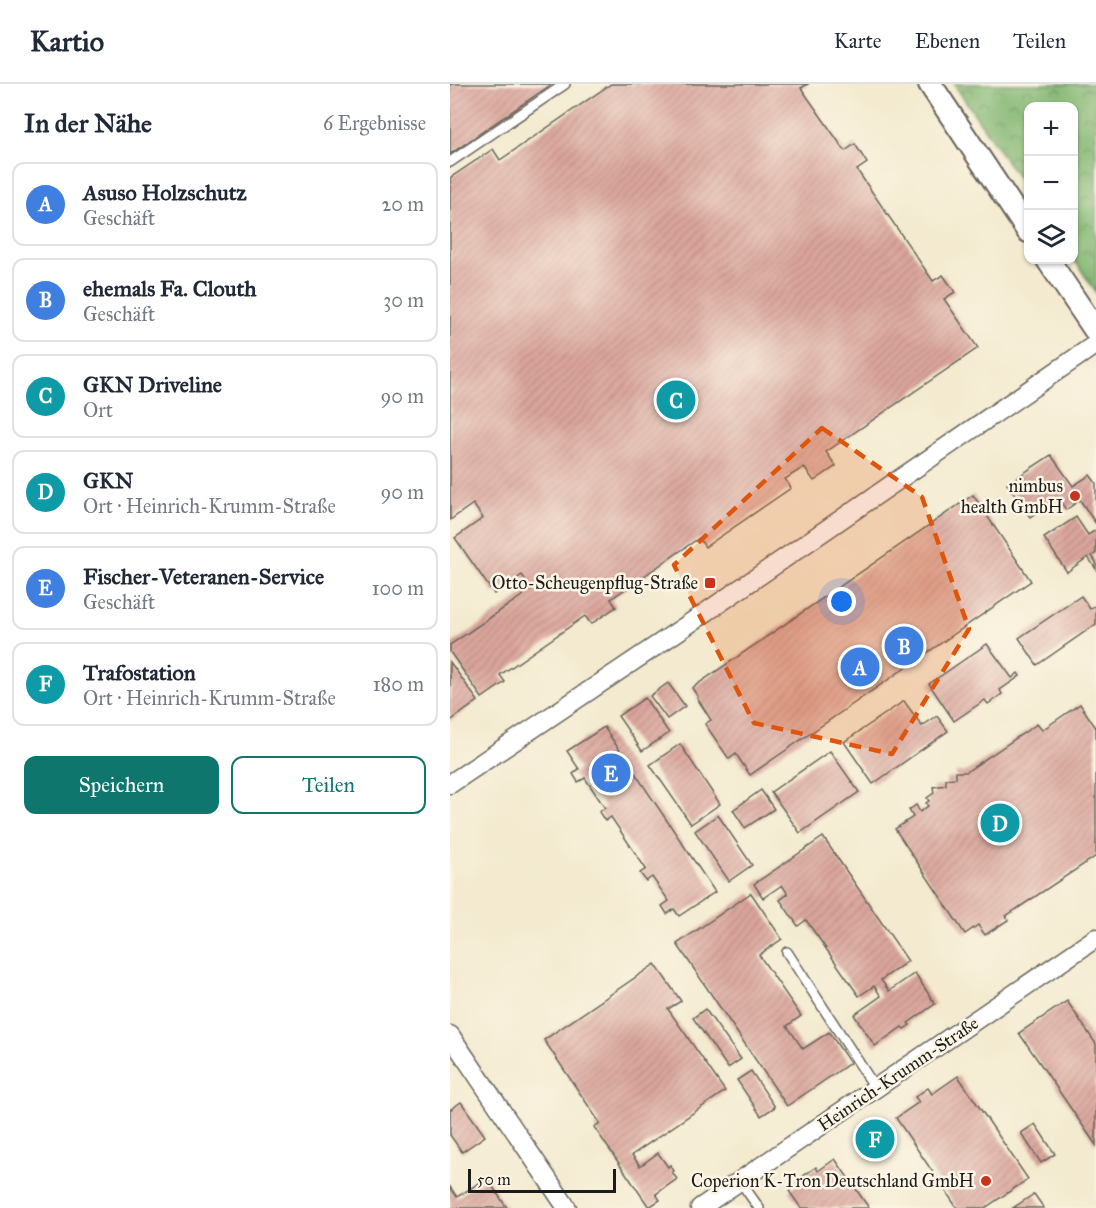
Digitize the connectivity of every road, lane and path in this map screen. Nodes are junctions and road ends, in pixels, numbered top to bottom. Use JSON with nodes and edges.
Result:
{"nodes":[{"id":1,"x":565,"y":84,"type":"edge"},
{"id":2,"x":930,"y":84,"type":"edge"},
{"id":3,"x":450,"y":162,"type":"edge"},
{"id":4,"x":1024,"y":224,"type":"edge"},
{"id":5,"x":1051,"y":264,"type":"edge"},
{"id":6,"x":1096,"y":331,"type":"edge"},
{"id":7,"x":1096,"y":344,"type":"edge"},
{"id":8,"x":450,"y":784,"type":"edge"},
{"id":9,"x":1096,"y":938,"type":"edge"},
{"id":10,"x":786,"y":952,"type":"dead end"},
{"id":11,"x":450,"y":1035,"type":"edge"},
{"id":12,"x":876,"y":1089,"type":"junction"},
{"id":13,"x":740,"y":1181,"type":"junction"},
{"id":14,"x":567,"y":1208,"type":"edge"},
{"id":15,"x":700,"y":1208,"type":"edge"},
{"id":16,"x":759,"y":1208,"type":"edge"}],
"edges":[{"from":1,"to":3,"type":"lane"},
{"from":2,"to":4,"type":"street"},
{"from":5,"to":6,"type":"street"},
{"from":7,"to":8,"type":"street"},
{"from":9,"to":12,"type":"street","name":"Heinrich-Krumm-Straße"},
{"from":10,"to":12,"type":"lane"},
{"from":11,"to":14,"type":"street"},
{"from":12,"to":13,"type":"street","name":"Heinrich-Krumm-Straße"},
{"from":13,"to":15,"type":"street","name":"Heinrich-Krumm-Straße"},
{"from":13,"to":16,"type":"lane"}]}
